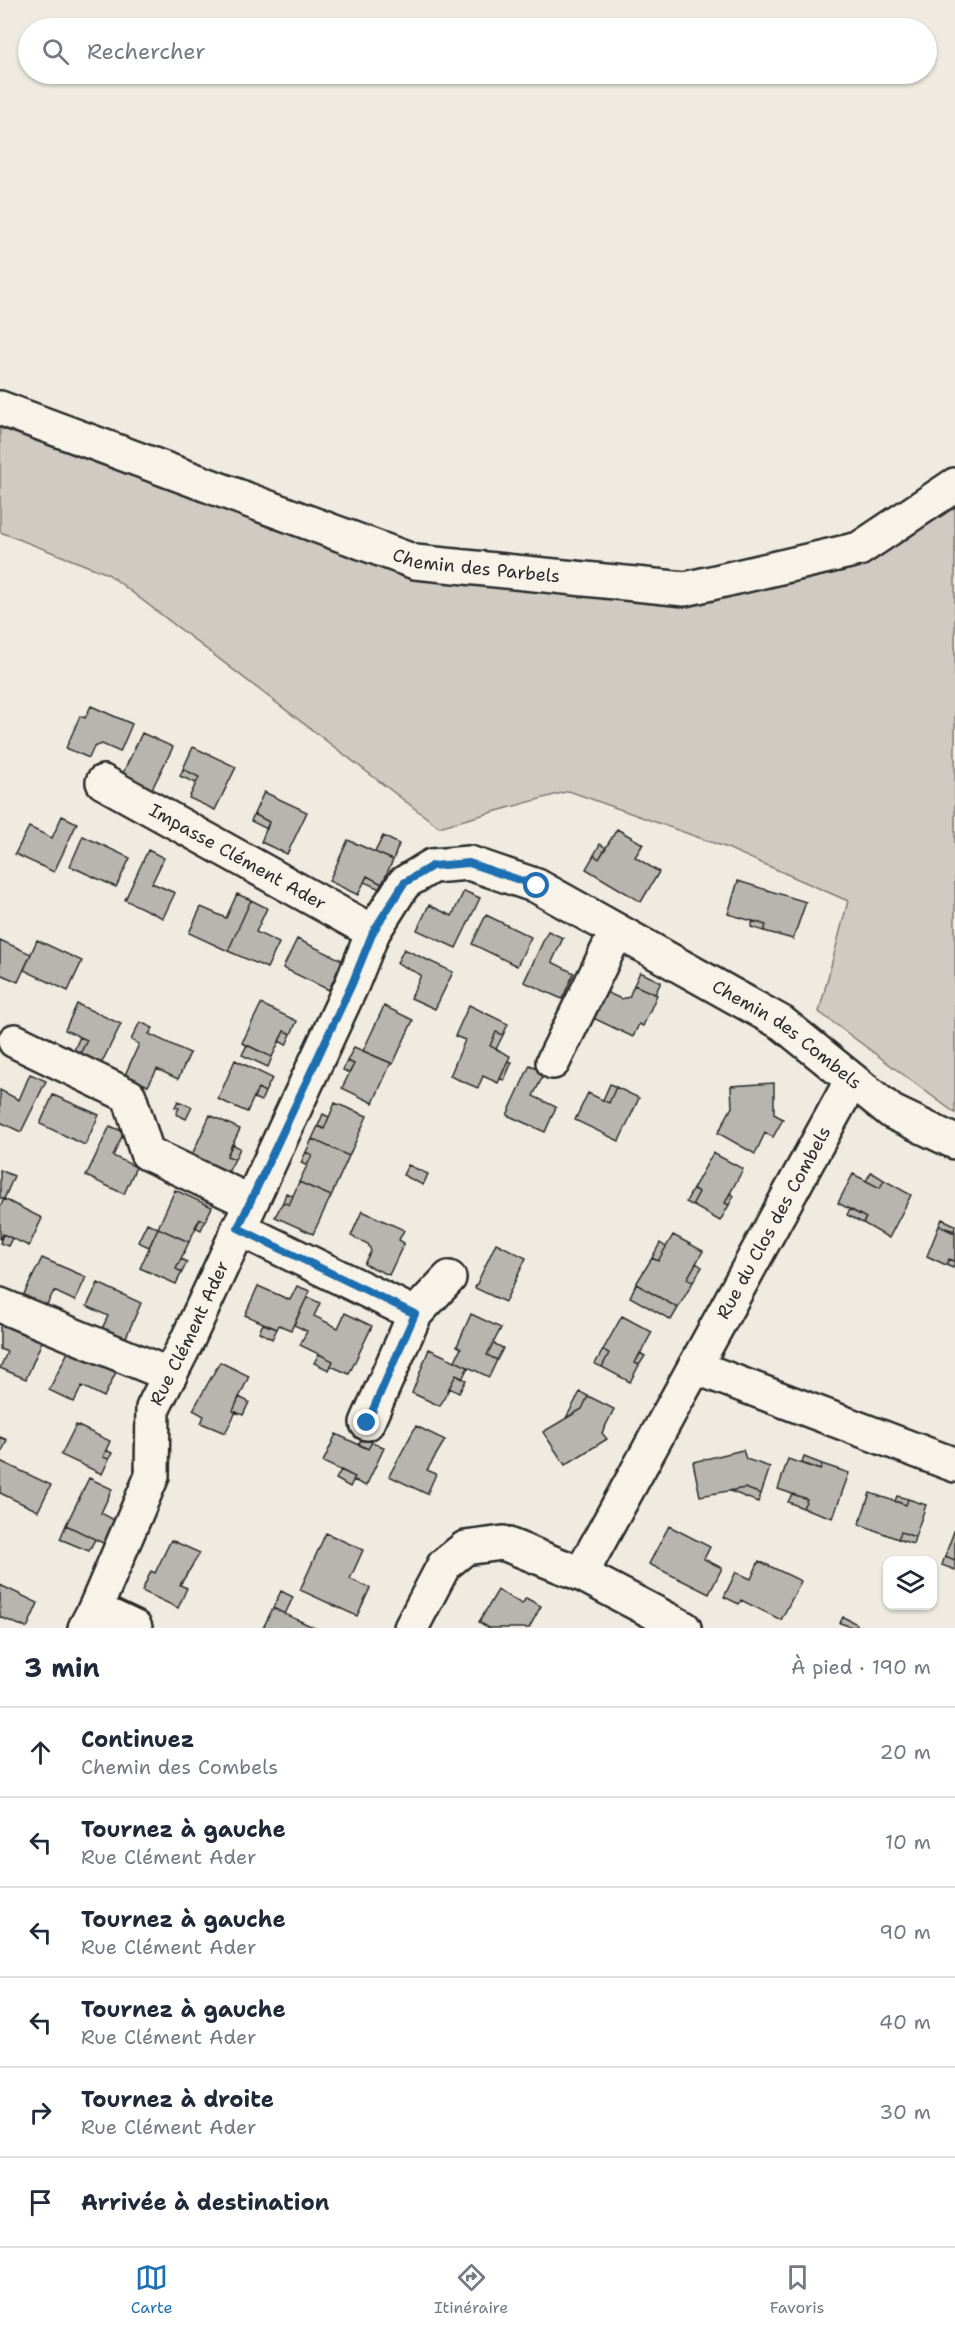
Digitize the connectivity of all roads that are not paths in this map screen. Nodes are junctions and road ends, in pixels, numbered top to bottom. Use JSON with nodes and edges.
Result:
{"nodes":[{"id":1,"x":0,"y":408,"type":"edge"},
{"id":2,"x":955,"y":485,"type":"edge"},
{"id":3,"x":103,"y":782,"type":"dead end"},
{"id":4,"x":432,"y":866,"type":"joint"},
{"id":5,"x":617,"y":931,"type":"junction"},
{"id":6,"x":373,"y":932,"type":"junction"},
{"id":7,"x":15,"y":1041,"type":"dead end"},
{"id":8,"x":553,"y":1062,"type":"dead end"},
{"id":9,"x":852,"y":1080,"type":"junction"},
{"id":10,"x":955,"y":1142,"type":"edge"},
{"id":11,"x":244,"y":1215,"type":"junction"},
{"id":12,"x":449,"y":1278,"type":"dead end"},
{"id":13,"x":0,"y":1305,"type":"edge"},
{"id":14,"x":415,"y":1314,"type":"junction"},
{"id":15,"x":695,"y":1367,"type":"junction"},
{"id":16,"x":170,"y":1375,"type":"junction"},
{"id":17,"x":367,"y":1423,"type":"dead end"},
{"id":18,"x":955,"y":1465,"type":"edge"},
{"id":19,"x":581,"y":1574,"type":"junction"},
{"id":20,"x":90,"y":1619,"type":"edge"},
{"id":21,"x":135,"y":1628,"type":"edge"},
{"id":22,"x":411,"y":1628,"type":"edge"},
{"id":23,"x":684,"y":1628,"type":"edge"}],
"edges":[{"from":1,"to":2,"type":"street","name":"Chemin des Parbels"},
{"from":3,"to":6,"type":"street","name":"Impasse Clément Ader"},
{"from":4,"to":5,"type":"street","name":"Chemin des Combels"},
{"from":4,"to":6,"type":"street","name":"Rue Clément Ader"},
{"from":5,"to":8,"type":"street"},
{"from":5,"to":9,"type":"street","name":"Chemin des Combels"},
{"from":6,"to":11,"type":"street","name":"Rue Clément Ader"},
{"from":7,"to":11,"type":"street"},
{"from":9,"to":10,"type":"street","name":"Chemin des Combels"},
{"from":9,"to":15,"type":"street","name":"Rue du Clos des Combels"},
{"from":11,"to":14,"type":"street"},
{"from":11,"to":16,"type":"street","name":"Rue Clément Ader"},
{"from":12,"to":14,"type":"street"},
{"from":13,"to":16,"type":"street"},
{"from":14,"to":17,"type":"street"},
{"from":15,"to":18,"type":"street"},
{"from":15,"to":19,"type":"street","name":"Rue du Clos des Combels"},
{"from":16,"to":20,"type":"street","name":"Rue Clément Ader"},
{"from":19,"to":22,"type":"street"},
{"from":19,"to":23,"type":"street"},
{"from":20,"to":21,"type":"street"}]}
